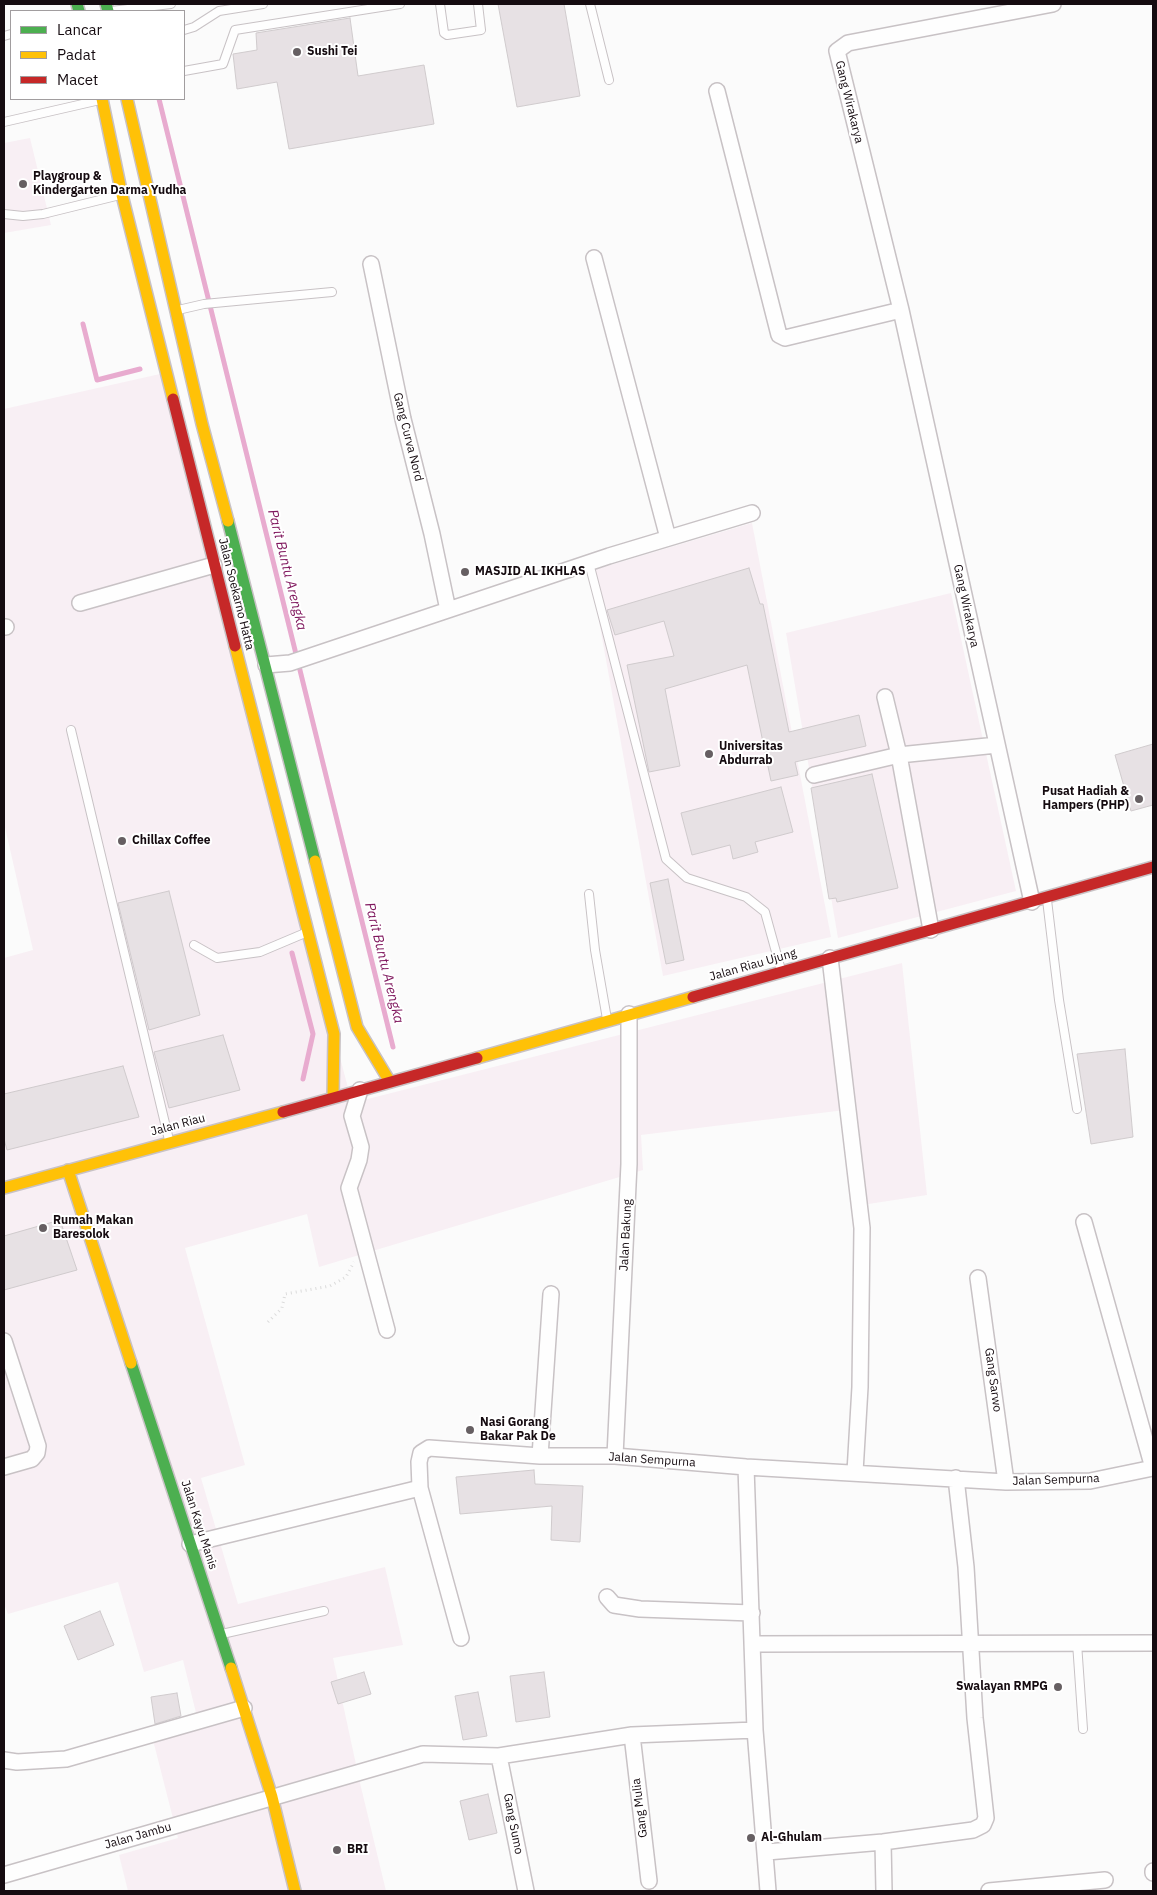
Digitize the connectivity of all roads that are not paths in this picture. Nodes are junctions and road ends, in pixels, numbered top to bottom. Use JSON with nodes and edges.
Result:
{"nodes":[{"id":1,"x":171,"y":4,"type":"edge"},
{"id":2,"x":263,"y":4,"type":"edge"},
{"id":3,"x":400,"y":4,"type":"edge"},
{"id":4,"x":440,"y":4,"type":"edge"},
{"id":5,"x":478,"y":4,"type":"edge"},
{"id":6,"x":590,"y":4,"type":"edge"},
{"id":7,"x":1053,"y":4,"type":"edge"},
{"id":8,"x":129,"y":10,"type":"edge"},
{"id":9,"x":185,"y":30,"type":"edge"},
{"id":10,"x":185,"y":71,"type":"edge"},
{"id":11,"x":608,"y":80,"type":"dead end"},
{"id":12,"x":717,"y":91,"type":"dead end"},
{"id":13,"x":98,"y":100,"type":"edge"},
{"id":14,"x":102,"y":100,"type":"edge"},
{"id":15,"x":127,"y":100,"type":"edge"},
{"id":16,"x":4,"y":122,"type":"edge"},
{"id":17,"x":122,"y":195,"type":"junction"},
{"id":18,"x":4,"y":214,"type":"edge"},
{"id":19,"x":594,"y":258,"type":"dead end"},
{"id":20,"x":372,"y":264,"type":"dead end"},
{"id":21,"x":332,"y":292,"type":"dead end"},
{"id":22,"x":901,"y":310,"type":"junction"},
{"id":23,"x":176,"y":311,"type":"junction"},
{"id":24,"x":752,"y":513,"type":"dead end"},
{"id":25,"x":668,"y":538,"type":"junction"},
{"id":26,"x":589,"y":563,"type":"junction"},
{"id":27,"x":214,"y":565,"type":"junction"},
{"id":28,"x":80,"y":603,"type":"dead end"},
{"id":29,"x":448,"y":610,"type":"junction"},
{"id":30,"x":266,"y":665,"type":"junction"},
{"id":31,"x":885,"y":697,"type":"dead end"},
{"id":32,"x":71,"y":730,"type":"dead end"},
{"id":33,"x":997,"y":745,"type":"junction"},
{"id":34,"x":898,"y":755,"type":"junction"},
{"id":35,"x":814,"y":775,"type":"dead end"},
{"id":36,"x":1153,"y":867,"type":"edge"},
{"id":37,"x":589,"y":894,"type":"dead end"},
{"id":38,"x":1047,"y":898,"type":"junction"},
{"id":39,"x":1032,"y":902,"type":"junction"},
{"id":40,"x":931,"y":930,"type":"junction"},
{"id":41,"x":307,"y":932,"type":"junction"},
{"id":42,"x":194,"y":945,"type":"dead end"},
{"id":43,"x":830,"y":958,"type":"junction"},
{"id":44,"x":781,"y":971,"type":"junction"},
{"id":45,"x":629,"y":1014,"type":"junction"},
{"id":46,"x":608,"y":1021,"type":"junction"},
{"id":47,"x":390,"y":1082,"type":"junction"},
{"id":48,"x":360,"y":1090,"type":"junction"},
{"id":49,"x":333,"y":1097,"type":"junction"},
{"id":50,"x":1077,"y":1109,"type":"dead end"},
{"id":51,"x":170,"y":1142,"type":"junction"},
{"id":52,"x":68,"y":1170,"type":"junction"},
{"id":53,"x":4,"y":1188,"type":"edge"},
{"id":54,"x":1084,"y":1222,"type":"dead end"},
{"id":55,"x":978,"y":1278,"type":"dead end"},
{"id":56,"x":551,"y":1294,"type":"dead end"},
{"id":57,"x":387,"y":1330,"type":"dead end"},
{"id":58,"x":4,"y":1341,"type":"edge"},
{"id":59,"x":540,"y":1456,"type":"junction"},
{"id":60,"x":615,"y":1456,"type":"junction"},
{"id":61,"x":4,"y":1467,"type":"edge"},
{"id":62,"x":746,"y":1467,"type":"junction"},
{"id":63,"x":1153,"y":1468,"type":"edge"},
{"id":64,"x":855,"y":1472,"type":"junction"},
{"id":65,"x":956,"y":1478,"type":"junction"},
{"id":66,"x":1006,"y":1482,"type":"junction"},
{"id":67,"x":420,"y":1488,"type":"junction"},
{"id":68,"x":190,"y":1544,"type":"junction"},
{"id":69,"x":607,"y":1597,"type":"dead end"},
{"id":70,"x":324,"y":1611,"type":"dead end"},
{"id":71,"x":752,"y":1613,"type":"junction"},
{"id":72,"x":220,"y":1634,"type":"junction"},
{"id":73,"x":461,"y":1638,"type":"dead end"},
{"id":74,"x":970,"y":1643,"type":"junction"},
{"id":75,"x":1076,"y":1643,"type":"junction"},
{"id":76,"x":1153,"y":1643,"type":"edge"},
{"id":77,"x":753,"y":1644,"type":"junction"},
{"id":78,"x":244,"y":1708,"type":"junction"},
{"id":79,"x":1082,"y":1729,"type":"dead end"},
{"id":80,"x":756,"y":1730,"type":"junction"},
{"id":81,"x":632,"y":1735,"type":"junction"},
{"id":82,"x":499,"y":1756,"type":"junction"},
{"id":83,"x":4,"y":1760,"type":"edge"},
{"id":84,"x":272,"y":1797,"type":"junction"},
{"id":85,"x":883,"y":1842,"type":"junction"},
{"id":86,"x":767,"y":1852,"type":"junction"},
{"id":87,"x":4,"y":1875,"type":"edge"},
{"id":88,"x":1105,"y":1880,"type":"dead end"},
{"id":89,"x":648,"y":1881,"type":"dead end"},
{"id":90,"x":294,"y":1891,"type":"edge"},
{"id":91,"x":526,"y":1891,"type":"edge"},
{"id":92,"x":768,"y":1891,"type":"edge"},
{"id":93,"x":884,"y":1891,"type":"edge"},
{"id":94,"x":989,"y":1891,"type":"edge"}],
"edges":[{"from":1,"to":8,"type":"lane"},
{"from":2,"to":9,"type":"lane"},
{"from":3,"to":10,"type":"lane"},
{"from":4,"to":5,"type":"lane"},
{"from":6,"to":11,"type":"lane"},
{"from":7,"to":22,"type":"street","name":"Gang Wirakarya"},
{"from":12,"to":22,"type":"street"},
{"from":13,"to":16,"type":"lane"},
{"from":14,"to":17,"type":"main road","name":"Jalan Soekarno Hatta"},
{"from":15,"to":23,"type":"main road","name":"Jalan Soekarno Hatta"},
{"from":17,"to":18,"type":"lane"},
{"from":17,"to":27,"type":"main road","name":"Jalan Soekarno Hatta"},
{"from":19,"to":25,"type":"street"},
{"from":20,"to":29,"type":"street","name":"Gang Curva Nord"},
{"from":21,"to":23,"type":"lane"},
{"from":22,"to":33,"type":"street","name":"Gang Wirakarya"},
{"from":23,"to":30,"type":"main road","name":"Jalan Soekarno Hatta"},
{"from":24,"to":25,"type":"street"},
{"from":25,"to":26,"type":"street"},
{"from":26,"to":29,"type":"street"},
{"from":26,"to":44,"type":"lane"},
{"from":27,"to":28,"type":"street"},
{"from":27,"to":41,"type":"main road","name":"Jalan Soekarno Hatta"},
{"from":29,"to":30,"type":"street"},
{"from":30,"to":47,"type":"main road","name":"Jalan Soekarno Hatta"},
{"from":31,"to":34,"type":"street"},
{"from":32,"to":51,"type":"lane"},
{"from":33,"to":34,"type":"street"},
{"from":33,"to":39,"type":"street","name":"Gang Wirakarya"},
{"from":34,"to":35,"type":"street"},
{"from":34,"to":40,"type":"street"},
{"from":36,"to":38,"type":"main road","name":"Jalan Riau Ujung"},
{"from":37,"to":46,"type":"lane"},
{"from":38,"to":39,"type":"main road","name":"Jalan Riau Ujung"},
{"from":38,"to":50,"type":"lane"},
{"from":39,"to":40,"type":"main road","name":"Jalan Riau Ujung"},
{"from":40,"to":43,"type":"main road","name":"Jalan Riau Ujung"},
{"from":41,"to":42,"type":"lane"},
{"from":41,"to":49,"type":"main road","name":"Jalan Soekarno Hatta"},
{"from":43,"to":44,"type":"main road","name":"Jalan Riau Ujung"},
{"from":43,"to":64,"type":"street"},
{"from":44,"to":45,"type":"main road","name":"Jalan Riau Ujung"},
{"from":45,"to":46,"type":"main road","name":"Jalan Riau Ujung"},
{"from":45,"to":60,"type":"street","name":"Jalan Bakung"},
{"from":46,"to":47,"type":"main road","name":"Jalan Riau Ujung"},
{"from":47,"to":48,"type":"main road","name":"Jalan Riau Ujung"},
{"from":48,"to":49,"type":"main road","name":"Jalan Riau"},
{"from":48,"to":57,"type":"street"},
{"from":49,"to":51,"type":"main road","name":"Jalan Riau"},
{"from":51,"to":52,"type":"main road","name":"Jalan Riau"},
{"from":52,"to":53,"type":"main road","name":"Jalan Riau"},
{"from":52,"to":68,"type":"main road","name":"Jalan Kayu Manis"},
{"from":54,"to":63,"type":"street"},
{"from":55,"to":66,"type":"street","name":"Gang Sarwo"},
{"from":56,"to":59,"type":"street"},
{"from":58,"to":61,"type":"street"},
{"from":59,"to":60,"type":"street","name":"Jalan Sempurna"},
{"from":59,"to":67,"type":"street","name":"Jalan Sempurna"},
{"from":60,"to":62,"type":"street","name":"Jalan Sempurna"},
{"from":62,"to":64,"type":"street","name":"Jalan Sempurna"},
{"from":62,"to":71,"type":"street"},
{"from":63,"to":66,"type":"street","name":"Jalan Sempurna"},
{"from":64,"to":65,"type":"street","name":"Jalan Sempurna"},
{"from":65,"to":66,"type":"street","name":"Jalan Sempurna"},
{"from":65,"to":74,"type":"street"},
{"from":67,"to":68,"type":"street"},
{"from":67,"to":73,"type":"street"},
{"from":68,"to":72,"type":"main road","name":"Jalan Kayu Manis"},
{"from":69,"to":71,"type":"street"},
{"from":70,"to":72,"type":"lane"},
{"from":71,"to":77,"type":"street"},
{"from":72,"to":78,"type":"main road","name":"Jalan Kayu Manis"},
{"from":74,"to":75,"type":"street"},
{"from":74,"to":77,"type":"street"},
{"from":74,"to":85,"type":"street"},
{"from":75,"to":76,"type":"street"},
{"from":75,"to":79,"type":"lane"},
{"from":77,"to":80,"type":"street"},
{"from":78,"to":83,"type":"street"},
{"from":78,"to":84,"type":"main road","name":"Jalan Kayu Manis"},
{"from":80,"to":81,"type":"street","name":"Jalan Jambu"},
{"from":80,"to":86,"type":"street"},
{"from":81,"to":82,"type":"street","name":"Jalan Jambu"},
{"from":81,"to":89,"type":"street","name":"Gang Mulia"},
{"from":82,"to":84,"type":"street","name":"Jalan Jambu"},
{"from":82,"to":91,"type":"street","name":"Gang Sumo"},
{"from":84,"to":87,"type":"street","name":"Jalan Jambu"},
{"from":84,"to":90,"type":"main road","name":"Jalan Kayu Manis"},
{"from":85,"to":86,"type":"street"},
{"from":85,"to":93,"type":"street"},
{"from":86,"to":92,"type":"street"},
{"from":88,"to":94,"type":"street"}]}
